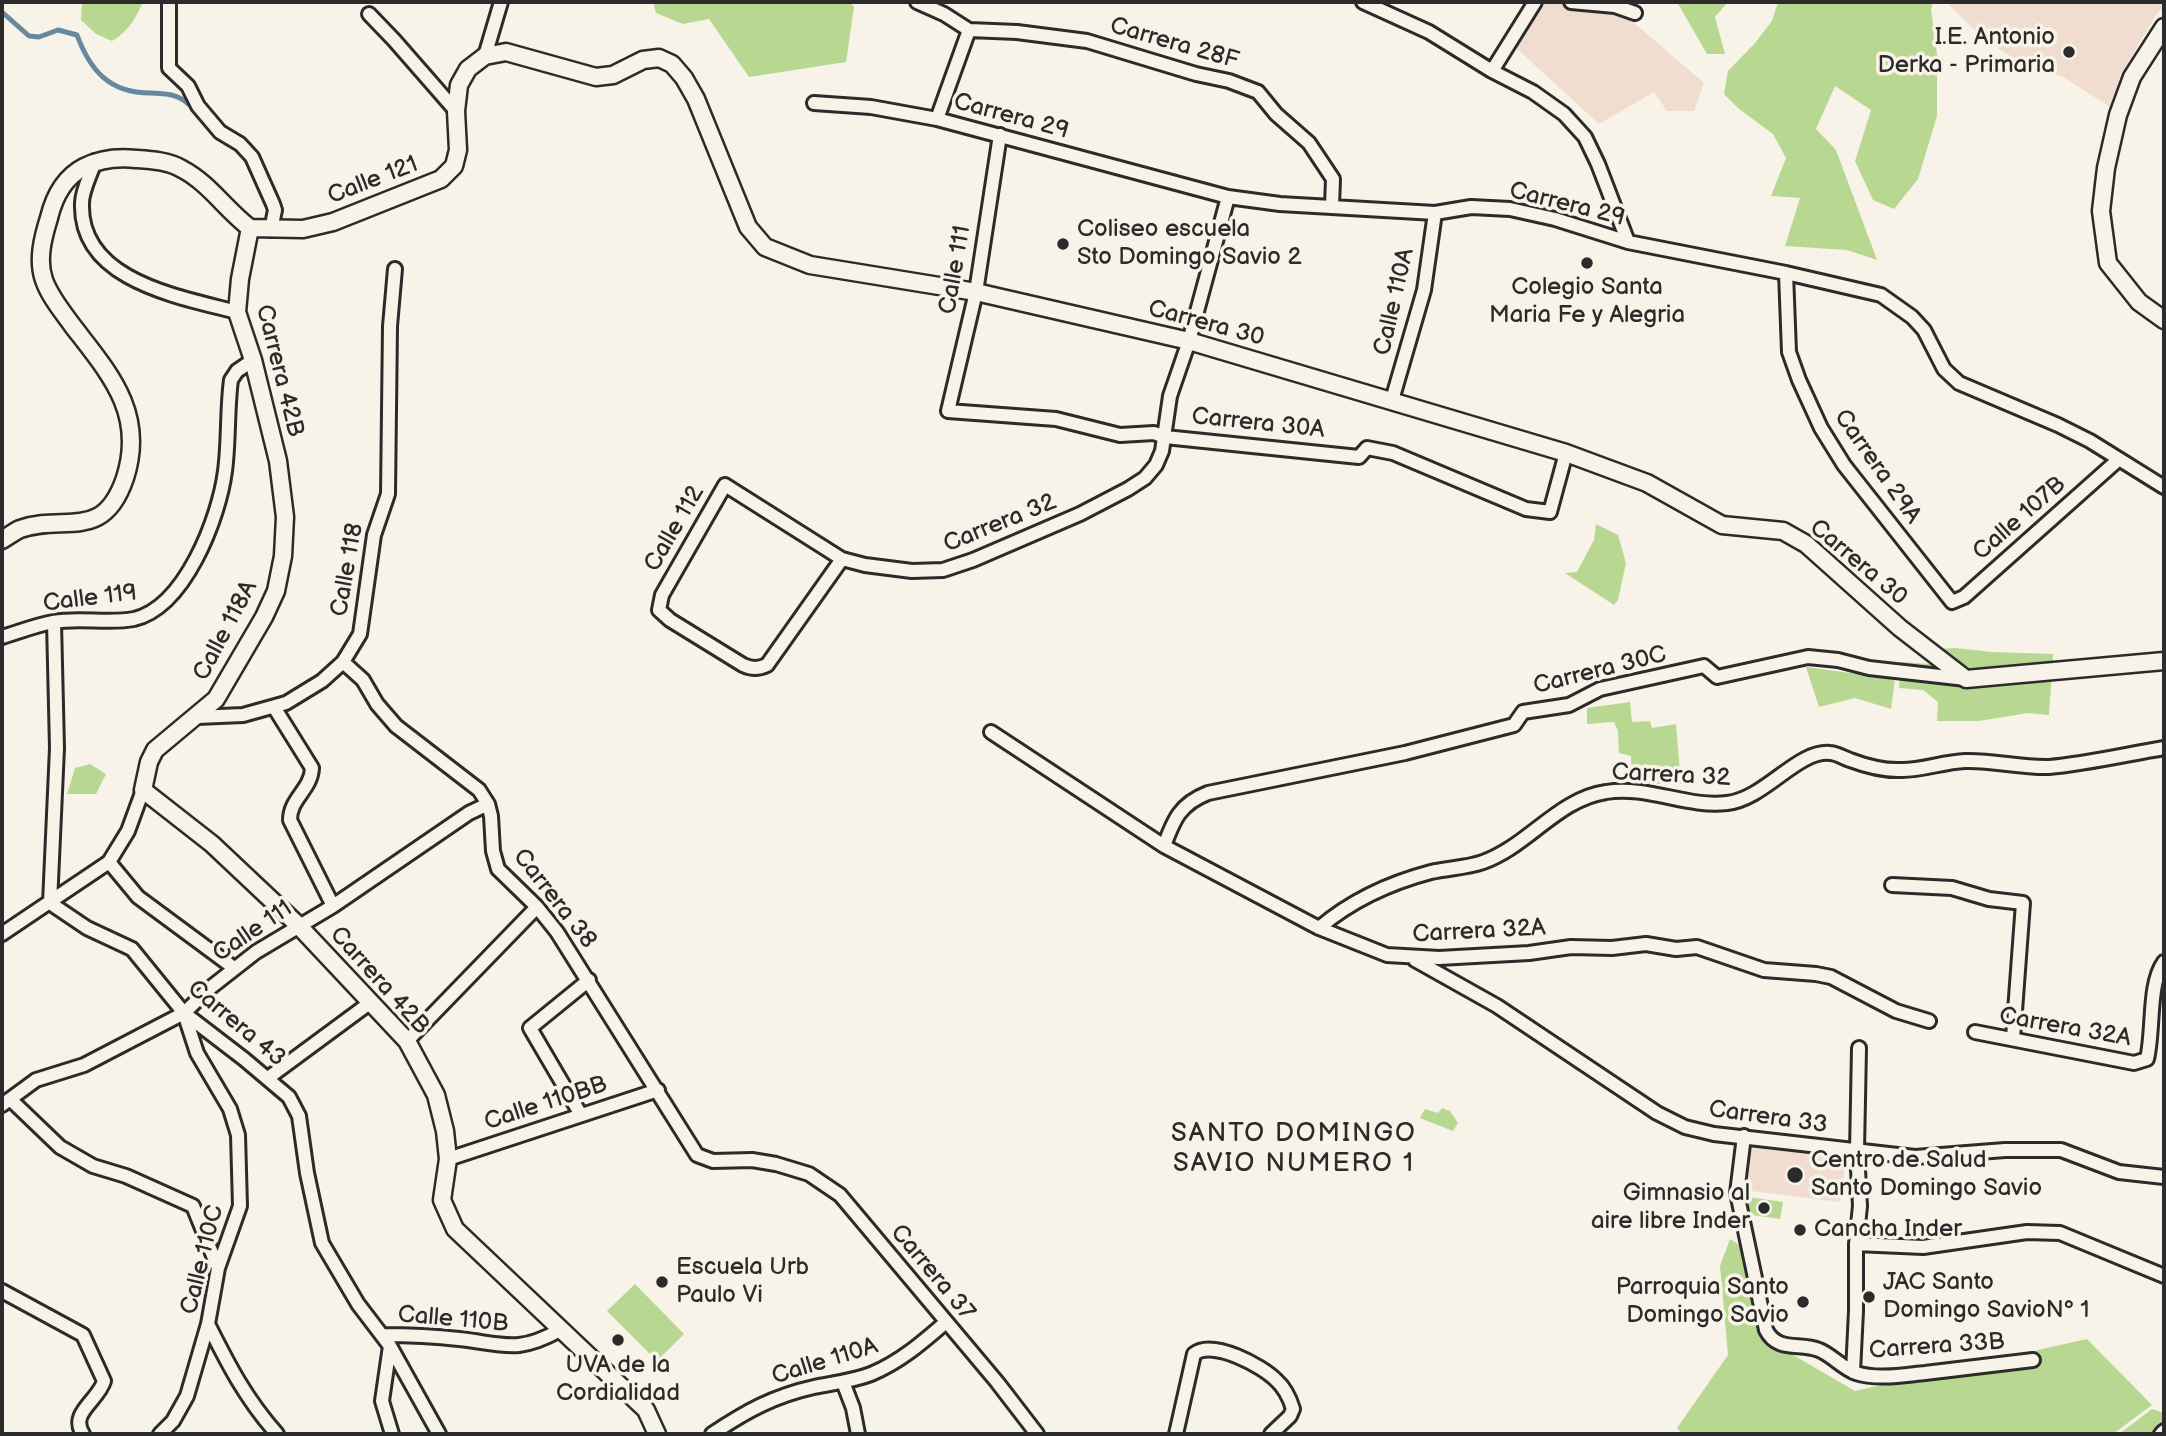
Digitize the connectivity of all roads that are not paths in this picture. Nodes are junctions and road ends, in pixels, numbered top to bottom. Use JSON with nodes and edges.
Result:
{"nodes":[{"id":1,"x":169,"y":2,"type":"edge"},
{"id":2,"x":501,"y":2,"type":"edge"},
{"id":3,"x":917,"y":2,"type":"edge"},
{"id":4,"x":1363,"y":2,"type":"edge"},
{"id":5,"x":1535,"y":2,"type":"edge"},
{"id":6,"x":1571,"y":2,"type":"edge"},
{"id":7,"x":1635,"y":13,"type":"dead end"},
{"id":8,"x":369,"y":14,"type":"dead end"},
{"id":9,"x":2164,"y":27,"type":"edge"},
{"id":10,"x":970,"y":30,"type":"junction"},
{"id":11,"x":485,"y":56,"type":"junction"},
{"id":12,"x":1492,"y":71,"type":"junction"},
{"id":13,"x":814,"y":103,"type":"dead end"},
{"id":14,"x":456,"y":111,"type":"junction"},
{"id":15,"x":937,"y":119,"type":"junction"},
{"id":16,"x":1000,"y":135,"type":"junction"},
{"id":17,"x":95,"y":161,"type":"junction"},
{"id":18,"x":1228,"y":197,"type":"junction"},
{"id":19,"x":1332,"y":206,"type":"junction"},
{"id":20,"x":1435,"y":213,"type":"junction"},
{"id":21,"x":250,"y":228,"type":"junction"},
{"id":22,"x":271,"y":230,"type":"junction"},
{"id":23,"x":1628,"y":242,"type":"junction"},
{"id":24,"x":395,"y":268,"type":"dead end"},
{"id":25,"x":1786,"y":273,"type":"junction"},
{"id":26,"x":976,"y":292,"type":"junction"},
{"id":27,"x":237,"y":312,"type":"junction"},
{"id":28,"x":2164,"y":320,"type":"edge"},
{"id":29,"x":1189,"y":341,"type":"junction"},
{"id":30,"x":253,"y":360,"type":"junction"},
{"id":31,"x":1392,"y":400,"type":"junction"},
{"id":32,"x":948,"y":411,"type":"joint"},
{"id":33,"x":1166,"y":437,"type":"junction"},
{"id":34,"x":1566,"y":453,"type":"junction"},
{"id":35,"x":2118,"y":460,"type":"junction"},
{"id":36,"x":725,"y":485,"type":"joint"},
{"id":37,"x":2164,"y":487,"type":"edge"},
{"id":38,"x":285,"y":517,"type":"joint"},
{"id":39,"x":2,"y":540,"type":"edge"},
{"id":40,"x":842,"y":559,"type":"junction"},
{"id":41,"x":1947,"y":598,"type":"joint"},
{"id":42,"x":54,"y":622,"type":"junction"},
{"id":43,"x":2,"y":637,"type":"edge"},
{"id":44,"x":343,"y":662,"type":"junction"},
{"id":45,"x":2164,"y":662,"type":"edge"},
{"id":46,"x":1966,"y":679,"type":"junction"},
{"id":47,"x":274,"y":707,"type":"junction"},
{"id":48,"x":197,"y":717,"type":"junction"},
{"id":49,"x":991,"y":732,"type":"dead end"},
{"id":50,"x":2164,"y":748,"type":"edge"},
{"id":51,"x":143,"y":790,"type":"junction"},
{"id":52,"x":488,"y":804,"type":"junction"},
{"id":53,"x":1164,"y":846,"type":"junction"},
{"id":54,"x":109,"y":862,"type":"junction"},
{"id":55,"x":1892,"y":885,"type":"dead end"},
{"id":56,"x":50,"y":903,"type":"junction"},
{"id":57,"x":332,"y":906,"type":"junction"},
{"id":58,"x":537,"y":907,"type":"junction"},
{"id":59,"x":298,"y":925,"type":"junction"},
{"id":60,"x":1319,"y":928,"type":"junction"},
{"id":61,"x":2,"y":934,"type":"edge"},
{"id":62,"x":1411,"y":958,"type":"junction"},
{"id":63,"x":2164,"y":961,"type":"edge"},
{"id":64,"x":234,"y":968,"type":"junction"},
{"id":65,"x":589,"y":980,"type":"junction"},
{"id":66,"x":371,"y":1002,"type":"junction"},
{"id":67,"x":184,"y":1013,"type":"junction"},
{"id":68,"x":1928,"y":1021,"type":"dead end"},
{"id":69,"x":1975,"y":1032,"type":"dead end"},
{"id":70,"x":2013,"y":1038,"type":"junction"},
{"id":71,"x":407,"y":1041,"type":"junction"},
{"id":72,"x":1859,"y":1048,"type":"dead end"},
{"id":73,"x":268,"y":1077,"type":"junction"},
{"id":74,"x":658,"y":1090,"type":"junction"},
{"id":75,"x":6,"y":1102,"type":"edge"},
{"id":76,"x":581,"y":1115,"type":"junction"},
{"id":77,"x":1744,"y":1136,"type":"junction"},
{"id":78,"x":1857,"y":1151,"type":"junction"},
{"id":79,"x":448,"y":1159,"type":"junction"},
{"id":80,"x":776,"y":1164,"type":"joint"},
{"id":81,"x":2164,"y":1177,"type":"edge"},
{"id":82,"x":1856,"y":1244,"type":"junction"},
{"id":83,"x":218,"y":1268,"type":"junction"},
{"id":84,"x":2164,"y":1276,"type":"edge"},
{"id":85,"x":2,"y":1291,"type":"edge"},
{"id":86,"x":946,"y":1322,"type":"junction"},
{"id":87,"x":208,"y":1324,"type":"junction"},
{"id":88,"x":560,"y":1330,"type":"junction"},
{"id":89,"x":382,"y":1335,"type":"junction"},
{"id":90,"x":390,"y":1346,"type":"junction"},
{"id":91,"x":2033,"y":1360,"type":"dead end"},
{"id":92,"x":1853,"y":1372,"type":"junction"},
{"id":93,"x":843,"y":1382,"type":"junction"},
{"id":94,"x":437,"y":1432,"type":"edge"},
{"id":95,"x":83,"y":1434,"type":"edge"},
{"id":96,"x":160,"y":1434,"type":"edge"},
{"id":97,"x":278,"y":1434,"type":"edge"},
{"id":98,"x":392,"y":1434,"type":"edge"},
{"id":99,"x":657,"y":1434,"type":"edge"},
{"id":100,"x":712,"y":1434,"type":"edge"},
{"id":101,"x":858,"y":1434,"type":"edge"},
{"id":102,"x":1037,"y":1434,"type":"edge"},
{"id":103,"x":1177,"y":1434,"type":"edge"},
{"id":104,"x":1271,"y":1434,"type":"edge"}],
"edges":[{"from":1,"to":22,"type":"street"},
{"from":2,"to":11,"type":"street","name":"Calle 121"},
{"from":3,"to":10,"type":"street","name":"Carrera 28F"},
{"from":4,"to":12,"type":"street"},
{"from":5,"to":12,"type":"street"},
{"from":6,"to":7,"type":"street"},
{"from":8,"to":14,"type":"street"},
{"from":9,"to":28,"type":"street"},
{"from":10,"to":15,"type":"street"},
{"from":10,"to":19,"type":"street","name":"Carrera 28F"},
{"from":11,"to":14,"type":"street","name":"Calle 121"},
{"from":11,"to":26,"type":"street","name":"Carrera 30"},
{"from":12,"to":23,"type":"street"},
{"from":13,"to":15,"type":"street","name":"Carrera 29"},
{"from":14,"to":22,"type":"street","name":"Calle 121"},
{"from":15,"to":16,"type":"street","name":"Carrera 29"},
{"from":16,"to":18,"type":"street","name":"Carrera 29"},
{"from":16,"to":26,"type":"street","name":"Calle 111"},
{"from":17,"to":21,"type":"street"},
{"from":17,"to":27,"type":"street"},
{"from":17,"to":39,"type":"street"},
{"from":18,"to":19,"type":"street","name":"Carrera 29"},
{"from":18,"to":29,"type":"street"},
{"from":19,"to":20,"type":"street","name":"Carrera 29"},
{"from":20,"to":23,"type":"street","name":"Carrera 29"},
{"from":20,"to":31,"type":"street","name":"Calle 110A"},
{"from":21,"to":22,"type":"street","name":"Calle 121"},
{"from":21,"to":27,"type":"street","name":"Carrera 42B"},
{"from":23,"to":25,"type":"street","name":"Carrera 29"},
{"from":24,"to":44,"type":"street","name":"Calle 118"},
{"from":25,"to":35,"type":"street","name":"Carrera 29"},
{"from":25,"to":41,"type":"street","name":"Carrera 29A"},
{"from":26,"to":29,"type":"street","name":"Carrera 30"},
{"from":26,"to":32,"type":"street","name":"Calle 111"},
{"from":27,"to":30,"type":"street","name":"Carrera 42B"},
{"from":29,"to":31,"type":"street","name":"Carrera 30"},
{"from":29,"to":33,"type":"street"},
{"from":30,"to":38,"type":"street","name":"Carrera 42B"},
{"from":30,"to":42,"type":"street","name":"Calle 119"},
{"from":31,"to":34,"type":"street","name":"Carrera 30"},
{"from":32,"to":33,"type":"street","name":"Carrera 30A"},
{"from":33,"to":34,"type":"street","name":"Carrera 30A"},
{"from":33,"to":40,"type":"street","name":"Carrera 32"},
{"from":34,"to":46,"type":"street","name":"Carrera 30"},
{"from":35,"to":37,"type":"street","name":"Carrera 29"},
{"from":35,"to":41,"type":"street","name":"Calle 107B"},
{"from":36,"to":40,"type":"street","name":"Carrera 32"},
{"from":36,"to":40,"type":"street","name":"Calle 112"},
{"from":38,"to":48,"type":"street","name":"Calle 118A"},
{"from":42,"to":43,"type":"street","name":"Calle 119"},
{"from":42,"to":56,"type":"street"},
{"from":44,"to":47,"type":"street","name":"Calle 118"},
{"from":44,"to":52,"type":"street"},
{"from":45,"to":46,"type":"street"},
{"from":46,"to":53,"type":"street","name":"Carrera 30C"},
{"from":47,"to":48,"type":"street","name":"Calle 118"},
{"from":47,"to":57,"type":"street"},
{"from":48,"to":51,"type":"street"},
{"from":49,"to":53,"type":"street","name":"Carrera 32A"},
{"from":50,"to":60,"type":"street","name":"Carrera 32"},
{"from":51,"to":54,"type":"street"},
{"from":51,"to":59,"type":"street","name":"Carrera 42B"},
{"from":52,"to":57,"type":"street","name":"Calle 111"},
{"from":52,"to":58,"type":"street","name":"Carrera 38"},
{"from":53,"to":60,"type":"street","name":"Carrera 32A"},
{"from":54,"to":56,"type":"street"},
{"from":54,"to":64,"type":"street"},
{"from":55,"to":70,"type":"street"},
{"from":56,"to":61,"type":"street"},
{"from":56,"to":67,"type":"street","name":"Carrera 43"},
{"from":57,"to":59,"type":"street","name":"Calle 111"},
{"from":58,"to":65,"type":"street","name":"Carrera 38"},
{"from":58,"to":71,"type":"street"},
{"from":59,"to":64,"type":"street","name":"Calle 111"},
{"from":59,"to":66,"type":"street","name":"Carrera 42B"},
{"from":60,"to":62,"type":"street","name":"Carrera 32A"},
{"from":62,"to":68,"type":"street","name":"Carrera 32A"},
{"from":62,"to":77,"type":"street","name":"Carrera 33"},
{"from":63,"to":70,"type":"street","name":"Carrera 32A"},
{"from":64,"to":67,"type":"street","name":"Calle 111"},
{"from":65,"to":74,"type":"street","name":"Carrera 38"},
{"from":65,"to":76,"type":"street"},
{"from":66,"to":71,"type":"street","name":"Carrera 42B"},
{"from":66,"to":73,"type":"street"},
{"from":67,"to":73,"type":"street","name":"Carrera 43"},
{"from":67,"to":75,"type":"street","name":"Calle 111"},
{"from":67,"to":83,"type":"street","name":"Calle 110C"},
{"from":69,"to":70,"type":"street","name":"Carrera 32A"},
{"from":71,"to":79,"type":"street","name":"Carrera 42B"},
{"from":72,"to":78,"type":"street"},
{"from":73,"to":89,"type":"street","name":"Carrera 43"},
{"from":74,"to":76,"type":"street","name":"Calle 110BB"},
{"from":74,"to":80,"type":"street","name":"Carrera 38"},
{"from":75,"to":83,"type":"street"},
{"from":76,"to":79,"type":"street","name":"Calle 110BB"},
{"from":77,"to":78,"type":"street","name":"Carrera 33"},
{"from":77,"to":92,"type":"street","name":"Carrera 33B"},
{"from":78,"to":81,"type":"street","name":"Carrera 33"},
{"from":78,"to":82,"type":"street"},
{"from":79,"to":88,"type":"street","name":"Carrera 42B"},
{"from":80,"to":86,"type":"street","name":"Carrera 37"},
{"from":82,"to":84,"type":"street"},
{"from":82,"to":92,"type":"street"},
{"from":83,"to":87,"type":"street","name":"Calle 110C"},
{"from":85,"to":95,"type":"street"},
{"from":86,"to":93,"type":"street","name":"Calle 110A"},
{"from":86,"to":102,"type":"street","name":"Carrera 37"},
{"from":87,"to":96,"type":"street","name":"Calle 110C"},
{"from":87,"to":97,"type":"street"},
{"from":88,"to":89,"type":"street","name":"Calle 110B"},
{"from":88,"to":99,"type":"street","name":"Carrera 42B"},
{"from":89,"to":90,"type":"street","name":"Carrera 43"},
{"from":90,"to":94,"type":"street","name":"Carrera 43"},
{"from":90,"to":98,"type":"street"},
{"from":91,"to":92,"type":"street","name":"Carrera 33B"},
{"from":93,"to":100,"type":"street","name":"Calle 110A"},
{"from":93,"to":101,"type":"street"},
{"from":103,"to":104,"type":"street"}]}
